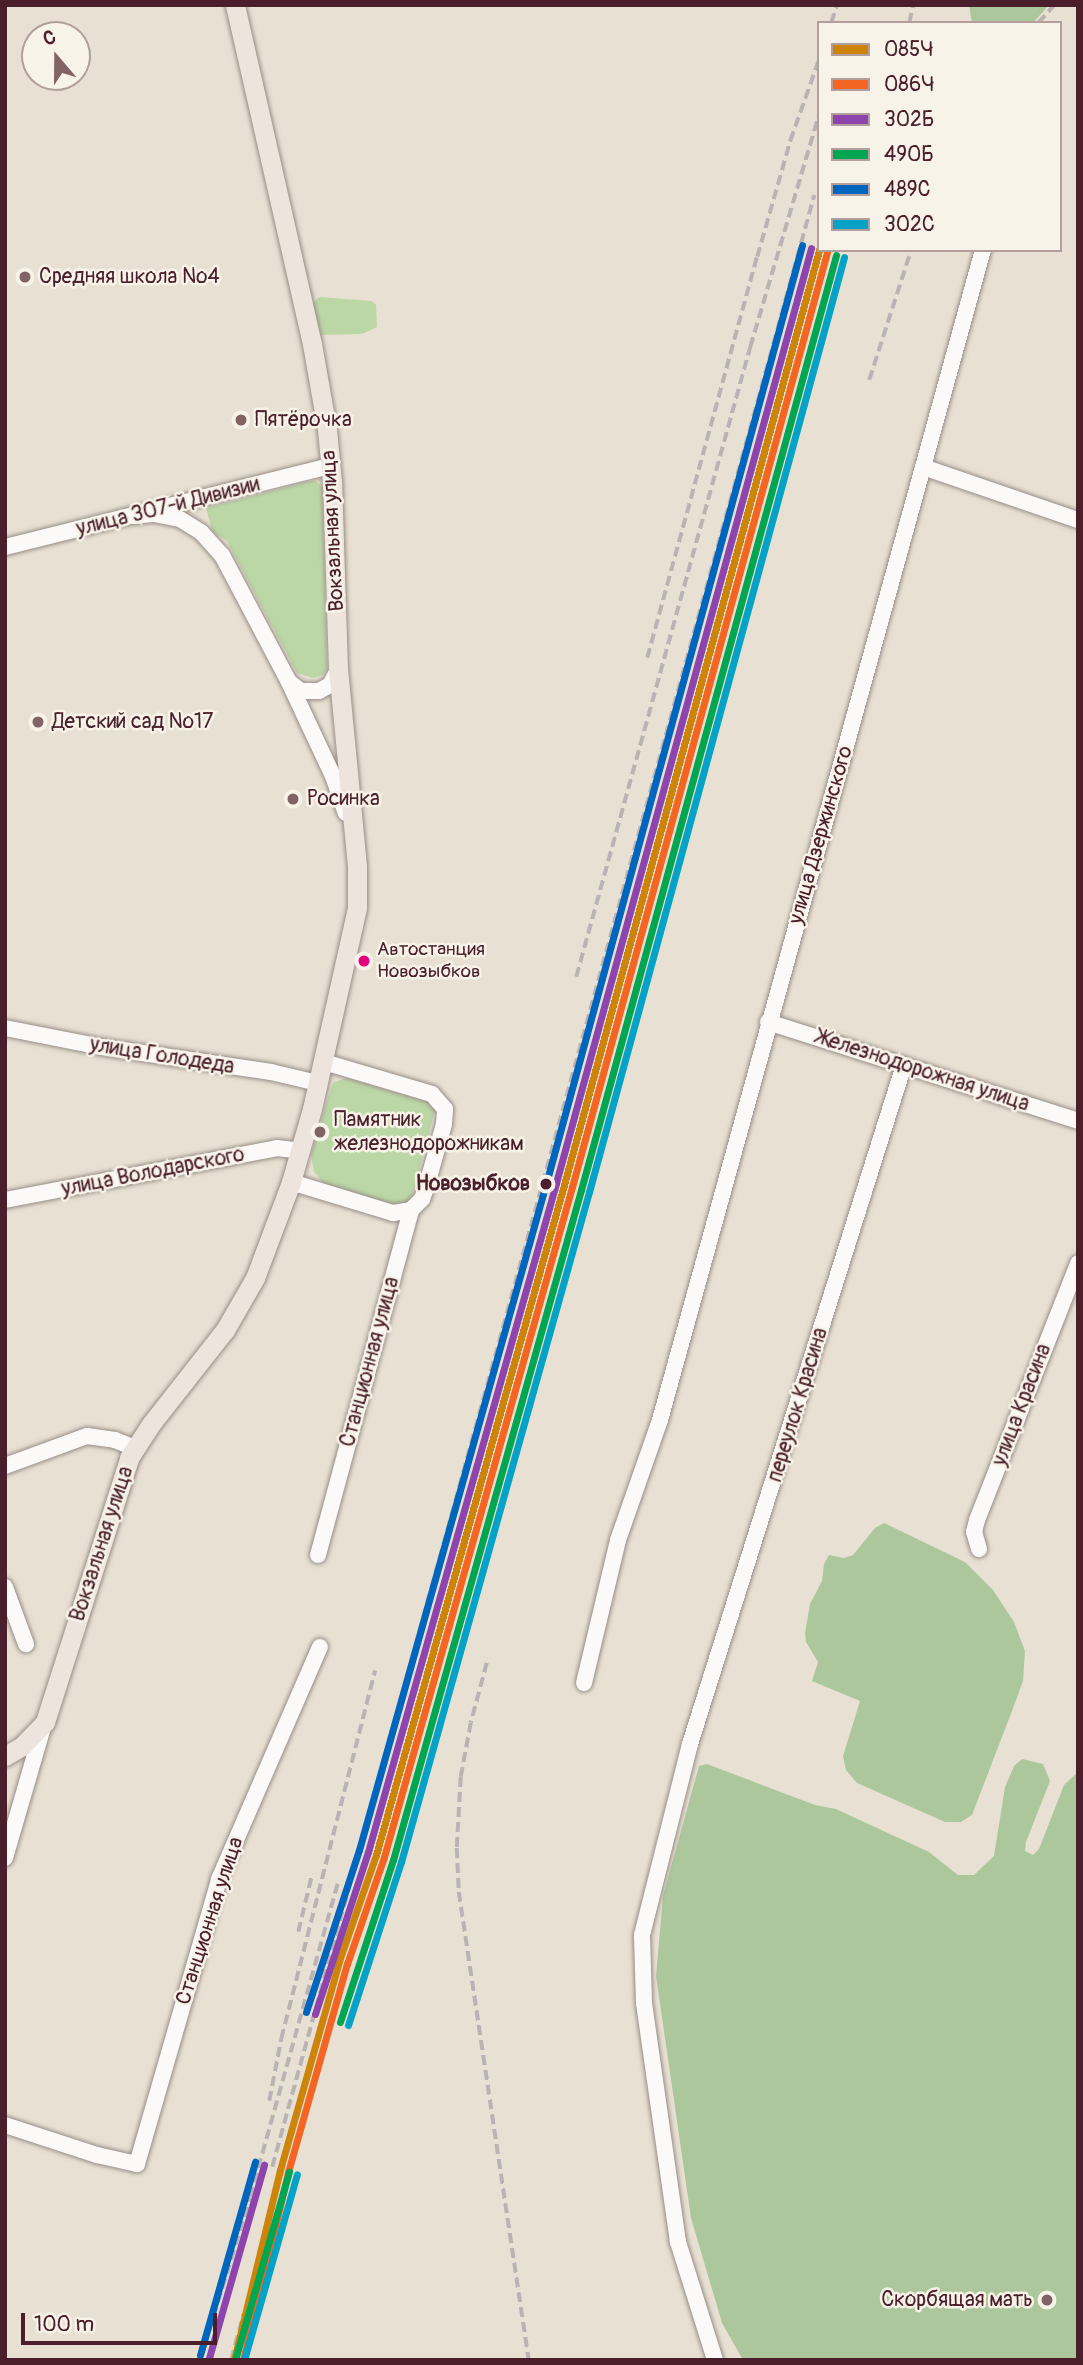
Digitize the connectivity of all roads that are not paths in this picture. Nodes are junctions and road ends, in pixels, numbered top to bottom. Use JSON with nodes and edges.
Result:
{"nodes":[{"id":1,"x":235,"y":5,"type":"edge"},
{"id":2,"x":982,"y":252,"type":"edge"},
{"id":3,"x":331,"y":466,"type":"junction"},
{"id":4,"x":923,"y":467,"type":"junction"},
{"id":5,"x":134,"y":516,"type":"junction"},
{"id":6,"x":1078,"y":520,"type":"edge"},
{"id":7,"x":5,"y":547,"type":"edge"},
{"id":8,"x":338,"y":670,"type":"junction"},
{"id":9,"x":288,"y":680,"type":"junction"},
{"id":10,"x":355,"y":845,"type":"junction"},
{"id":11,"x":768,"y":1022,"type":"junction"},
{"id":12,"x":5,"y":1028,"type":"edge"},
{"id":13,"x":324,"y":1062,"type":"junction"},
{"id":14,"x":904,"y":1065,"type":"junction"},
{"id":15,"x":318,"y":1083,"type":"junction"},
{"id":16,"x":1078,"y":1121,"type":"edge"},
{"id":17,"x":300,"y":1151,"type":"junction"},
{"id":18,"x":291,"y":1182,"type":"junction"},
{"id":19,"x":5,"y":1200,"type":"edge"},
{"id":20,"x":411,"y":1210,"type":"junction"},
{"id":21,"x":1078,"y":1263,"type":"edge"},
{"id":22,"x":135,"y":1448,"type":"junction"},
{"id":23,"x":5,"y":1466,"type":"edge"},
{"id":24,"x":979,"y":1549,"type":"dead end"},
{"id":25,"x":318,"y":1555,"type":"dead end"},
{"id":26,"x":5,"y":1587,"type":"edge"},
{"id":27,"x":26,"y":1644,"type":"dead end"},
{"id":28,"x":320,"y":1647,"type":"dead end"},
{"id":29,"x":584,"y":1683,"type":"dead end"},
{"id":30,"x":45,"y":1722,"type":"junction"},
{"id":31,"x":5,"y":1758,"type":"edge"},
{"id":32,"x":27,"y":1786,"type":"junction"},
{"id":33,"x":5,"y":1858,"type":"edge"},
{"id":34,"x":5,"y":2125,"type":"edge"},
{"id":35,"x":715,"y":2360,"type":"edge"}],
"edges":[{"from":1,"to":3,"type":"main road","name":"Вокзальная улица"},
{"from":2,"to":4,"type":"street","name":"улица Дзержинского"},
{"from":3,"to":5,"type":"street","name":"улица 307-й Дивизии"},
{"from":3,"to":8,"type":"main road","name":"Вокзальная улица"},
{"from":4,"to":6,"type":"street"},
{"from":4,"to":11,"type":"street","name":"улица Дзержинского"},
{"from":5,"to":7,"type":"street","name":"улица 307-й Дивизии"},
{"from":5,"to":9,"type":"street"},
{"from":8,"to":9,"type":"street"},
{"from":8,"to":10,"type":"main road","name":"Вокзальная улица"},
{"from":9,"to":10,"type":"street"},
{"from":10,"to":13,"type":"main road","name":"Вокзальная улица"},
{"from":11,"to":14,"type":"street","name":"Железнодорожная улица"},
{"from":11,"to":29,"type":"street","name":"улица Дзержинского"},
{"from":12,"to":15,"type":"street","name":"улица Голодеда"},
{"from":13,"to":15,"type":"main road","name":"Вокзальная улица"},
{"from":13,"to":20,"type":"street"},
{"from":14,"to":16,"type":"street","name":"Железнодорожная улица"},
{"from":14,"to":35,"type":"street","name":"переулок Красина"},
{"from":15,"to":17,"type":"main road","name":"Вокзальная улица"},
{"from":17,"to":18,"type":"main road","name":"Вокзальная улица"},
{"from":17,"to":19,"type":"street","name":"улица Володарского"},
{"from":18,"to":20,"type":"street"},
{"from":18,"to":22,"type":"main road","name":"Вокзальная улица"},
{"from":20,"to":25,"type":"street","name":"Станционная улица"},
{"from":21,"to":24,"type":"street","name":"улица Красина"},
{"from":22,"to":23,"type":"street"},
{"from":22,"to":30,"type":"main road","name":"Вокзальная улица"},
{"from":26,"to":27,"type":"street"},
{"from":28,"to":34,"type":"street","name":"Станционная улица"},
{"from":30,"to":31,"type":"main road"},
{"from":30,"to":32,"type":"street","name":"Вокзальная улица"},
{"from":31,"to":32,"type":"street"},
{"from":32,"to":33,"type":"street","name":"Вокзальная улица"}]}
